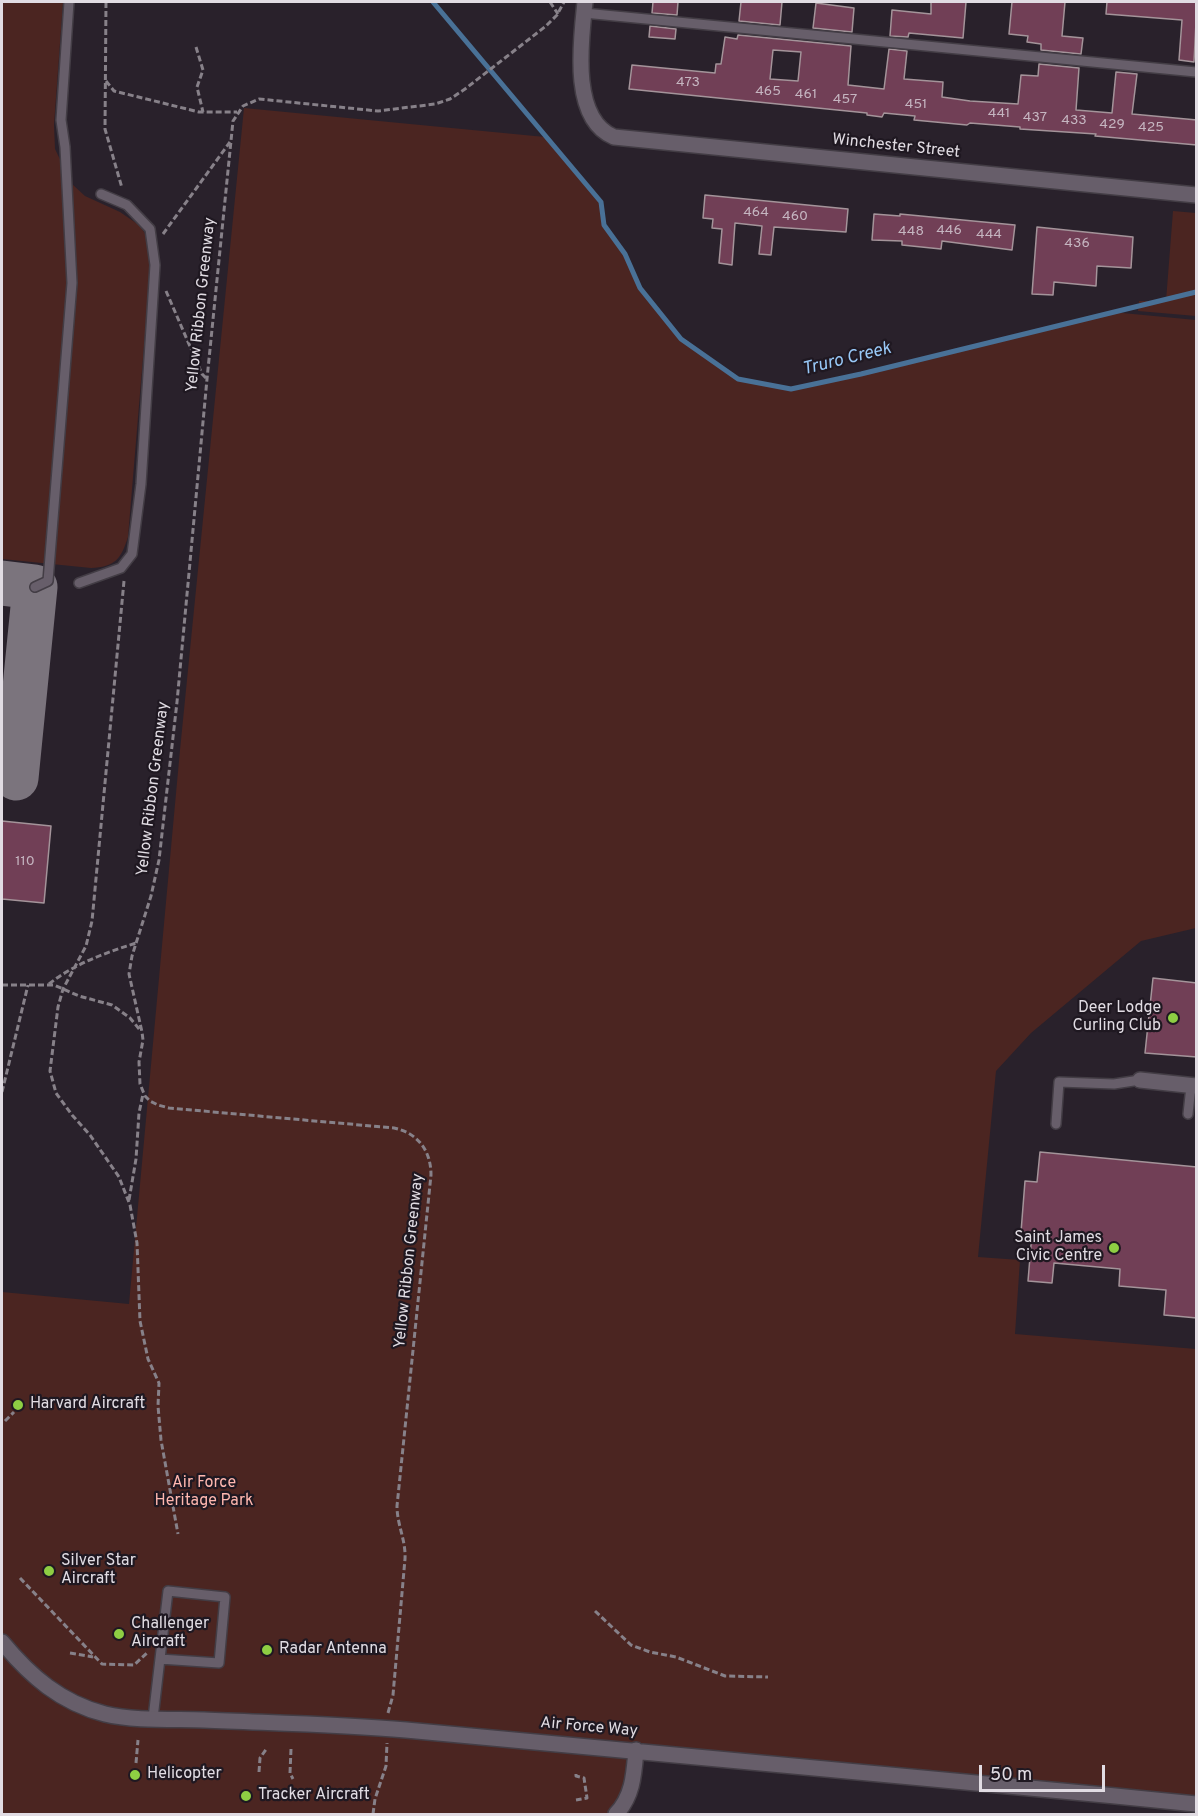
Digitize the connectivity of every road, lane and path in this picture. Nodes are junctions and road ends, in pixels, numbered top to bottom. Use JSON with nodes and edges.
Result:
{"nodes":[{"id":1,"x":69,"y":2,"type":"edge"},
{"id":2,"x":106,"y":2,"type":"edge"},
{"id":3,"x":550,"y":2,"type":"edge"},
{"id":4,"x":564,"y":2,"type":"edge"},
{"id":5,"x":584,"y":7,"type":"edge"},
{"id":6,"x":558,"y":14,"type":"junction"},
{"id":7,"x":196,"y":47,"type":"dead end"},
{"id":8,"x":1197,"y":72,"type":"edge"},
{"id":9,"x":105,"y":79,"type":"junction"},
{"id":10,"x":203,"y":112,"type":"junction"},
{"id":11,"x":237,"y":112,"type":"junction"},
{"id":12,"x":230,"y":142,"type":"junction"},
{"id":13,"x":101,"y":194,"type":"dead end"},
{"id":14,"x":1197,"y":195,"type":"edge"},
{"id":15,"x":127,"y":205,"type":"junction"},
{"id":16,"x":154,"y":255,"type":"junction"},
{"id":17,"x":155,"y":265,"type":"junction"},
{"id":18,"x":207,"y":379,"type":"junction"},
{"id":19,"x":126,"y":561,"type":"junction"},
{"id":20,"x":79,"y":583,"type":"dead end"},
{"id":21,"x":35,"y":587,"type":"dead end"},
{"id":22,"x":136,"y":943,"type":"junction"},
{"id":23,"x":76,"y":966,"type":"junction"},
{"id":24,"x":2,"y":985,"type":"edge"},
{"id":25,"x":28,"y":985,"type":"junction"},
{"id":26,"x":47,"y":985,"type":"junction"},
{"id":27,"x":63,"y":989,"type":"junction"},
{"id":28,"x":142,"y":1032,"type":"junction"},
{"id":29,"x":1140,"y":1080,"type":"joint"},
{"id":30,"x":1194,"y":1086,"type":"edge"},
{"id":31,"x":2,"y":1092,"type":"edge"},
{"id":32,"x":143,"y":1092,"type":"junction"},
{"id":33,"x":1188,"y":1114,"type":"dead end"},
{"id":34,"x":1056,"y":1124,"type":"dead end"},
{"id":35,"x":129,"y":1203,"type":"junction"},
{"id":36,"x":14,"y":1412,"type":"dead end"},
{"id":37,"x":5,"y":1421,"type":"dead end"},
{"id":38,"x":178,"y":1534,"type":"dead end"},
{"id":39,"x":20,"y":1578,"type":"dead end"},
{"id":40,"x":595,"y":1611,"type":"dead end"},
{"id":41,"x":2,"y":1642,"type":"edge"},
{"id":42,"x":148,"y":1652,"type":"dead end"},
{"id":43,"x":70,"y":1653,"type":"dead end"},
{"id":44,"x":2,"y":1654,"type":"edge"},
{"id":45,"x":95,"y":1657,"type":"junction"},
{"id":46,"x":160,"y":1659,"type":"junction"},
{"id":47,"x":19,"y":1663,"type":"junction"},
{"id":48,"x":768,"y":1677,"type":"dead end"},
{"id":49,"x":153,"y":1718,"type":"junction"},
{"id":50,"x":388,"y":1729,"type":"junction"},
{"id":51,"x":138,"y":1740,"type":"dead end"},
{"id":52,"x":267,"y":1748,"type":"dead end"},
{"id":53,"x":291,"y":1749,"type":"dead end"},
{"id":54,"x":636,"y":1750,"type":"junction"},
{"id":55,"x":136,"y":1763,"type":"dead end"},
{"id":56,"x":259,"y":1772,"type":"dead end"},
{"id":57,"x":576,"y":1774,"type":"dead end"},
{"id":58,"x":293,"y":1779,"type":"dead end"},
{"id":59,"x":576,"y":1800,"type":"dead end"},
{"id":60,"x":1197,"y":1804,"type":"edge"},
{"id":61,"x":374,"y":1815,"type":"edge"},
{"id":62,"x":616,"y":1815,"type":"edge"}],
"edges":[{"from":1,"to":21,"type":"lane"},
{"from":2,"to":9,"type":"path"},
{"from":3,"to":6,"type":"path"},
{"from":4,"to":6,"type":"path"},
{"from":5,"to":8,"type":"lane"},
{"from":5,"to":14,"type":"street","name":"Winchester Street"},
{"from":6,"to":11,"type":"path"},
{"from":7,"to":10,"type":"path"},
{"from":9,"to":10,"type":"path"},
{"from":9,"to":15,"type":"path"},
{"from":10,"to":11,"type":"path"},
{"from":11,"to":12,"type":"path","name":"Yellow Ribbon Greenway"},
{"from":12,"to":16,"type":"path"},
{"from":12,"to":18,"type":"path","name":"Yellow Ribbon Greenway"},
{"from":13,"to":15,"type":"lane"},
{"from":15,"to":16,"type":"lane"},
{"from":16,"to":17,"type":"lane"},
{"from":17,"to":18,"type":"path"},
{"from":17,"to":19,"type":"lane"},
{"from":18,"to":22,"type":"path","name":"Yellow Ribbon Greenway"},
{"from":19,"to":20,"type":"lane"},
{"from":19,"to":23,"type":"path"},
{"from":22,"to":23,"type":"path"},
{"from":22,"to":28,"type":"path","name":"Yellow Ribbon Greenway"},
{"from":23,"to":26,"type":"path"},
{"from":23,"to":27,"type":"path"},
{"from":24,"to":25,"type":"path"},
{"from":25,"to":26,"type":"path"},
{"from":25,"to":31,"type":"path"},
{"from":26,"to":27,"type":"path"},
{"from":27,"to":28,"type":"path"},
{"from":27,"to":35,"type":"path"},
{"from":28,"to":32,"type":"path","name":"Yellow Ribbon Greenway"},
{"from":29,"to":30,"type":"street"},
{"from":29,"to":34,"type":"lane"},
{"from":30,"to":33,"type":"lane"},
{"from":32,"to":35,"type":"path"},
{"from":32,"to":50,"type":"path","name":"Yellow Ribbon Greenway"},
{"from":35,"to":38,"type":"path"},
{"from":36,"to":37,"type":"path"},
{"from":39,"to":45,"type":"path"},
{"from":40,"to":48,"type":"path"},
{"from":41,"to":47,"type":"street","name":"Air Force Way"},
{"from":42,"to":45,"type":"path"},
{"from":43,"to":45,"type":"path"},
{"from":44,"to":47,"type":"street"},
{"from":46,"to":46,"type":"lane"},
{"from":46,"to":49,"type":"lane"},
{"from":47,"to":49,"type":"street","name":"Air Force Way"},
{"from":49,"to":50,"type":"street","name":"Air Force Way"},
{"from":50,"to":54,"type":"street","name":"Air Force Way"},
{"from":50,"to":61,"type":"path","name":"Yellow Ribbon Greenway"},
{"from":51,"to":55,"type":"path"},
{"from":52,"to":56,"type":"path"},
{"from":53,"to":58,"type":"path"},
{"from":54,"to":60,"type":"street","name":"Air Force Way"},
{"from":54,"to":62,"type":"street"},
{"from":57,"to":59,"type":"path"}]}
